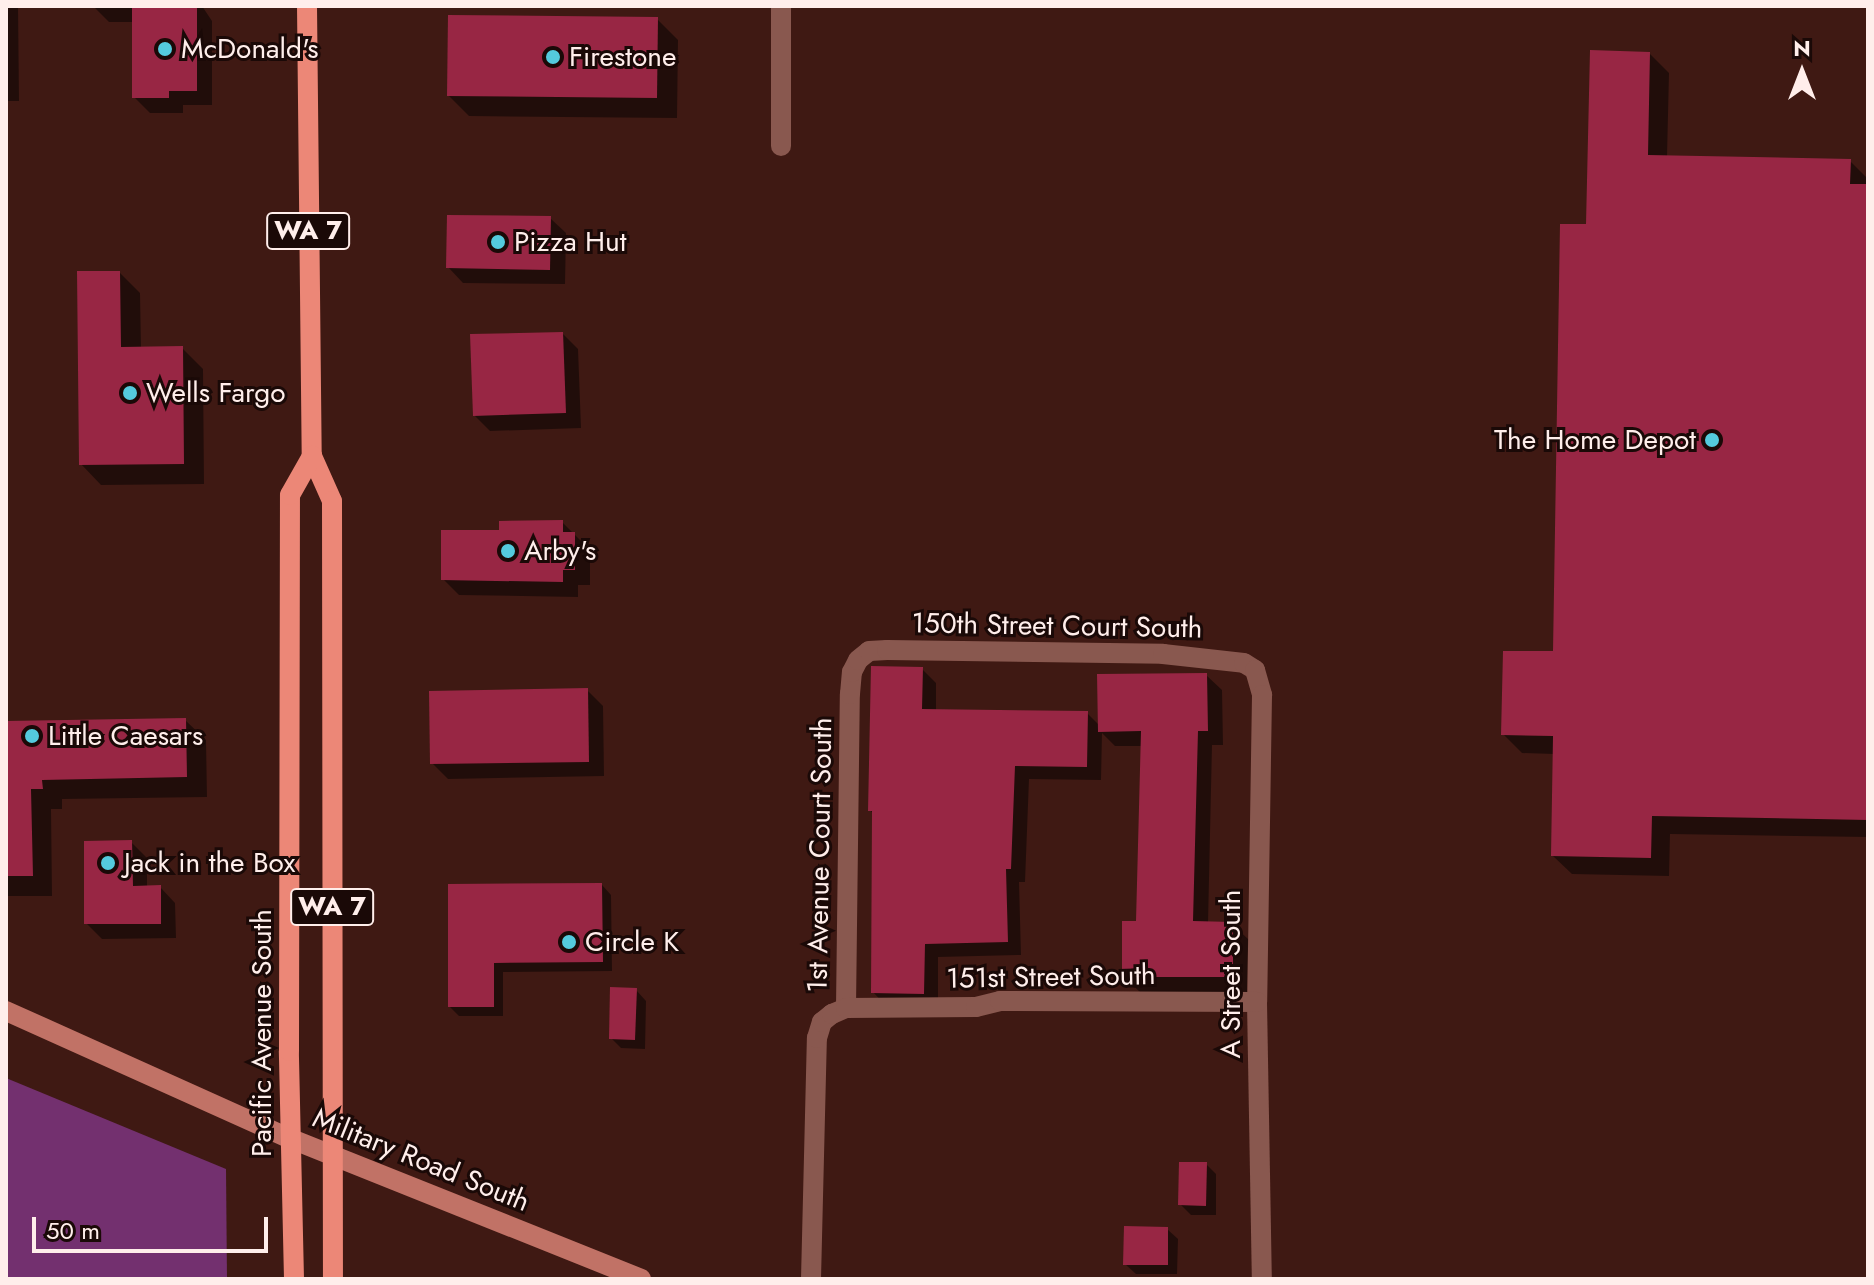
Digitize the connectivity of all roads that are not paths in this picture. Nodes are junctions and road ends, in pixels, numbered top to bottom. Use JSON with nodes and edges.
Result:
{"nodes":[{"id":1,"x":307,"y":6,"type":"edge"},
{"id":2,"x":781,"y":6,"type":"edge"},
{"id":3,"x":781,"y":146,"type":"dead end"},
{"id":4,"x":312,"y":456,"type":"junction"},
{"id":5,"x":858,"y":660,"type":"joint"},
{"id":6,"x":1255,"y":670,"type":"joint"},
{"id":7,"x":1257,"y":1002,"type":"junction"},
{"id":8,"x":846,"y":1008,"type":"junction"},
{"id":9,"x":6,"y":1011,"type":"edge"},
{"id":10,"x":289,"y":1138,"type":"junction"},
{"id":11,"x":333,"y":1155,"type":"junction"},
{"id":12,"x":294,"y":1279,"type":"edge"},
{"id":13,"x":333,"y":1279,"type":"edge"},
{"id":14,"x":641,"y":1279,"type":"edge"},
{"id":15,"x":811,"y":1279,"type":"edge"},
{"id":16,"x":1262,"y":1279,"type":"edge"}],
"edges":[{"from":1,"to":4,"type":"main road","number":"WA 7"},
{"from":2,"to":3,"type":"street"},
{"from":4,"to":10,"type":"main road","name":"Pacific Avenue South","number":"WA 7"},
{"from":4,"to":11,"type":"main road","number":"WA 7"},
{"from":5,"to":6,"type":"street","name":"150th Street Court South"},
{"from":5,"to":8,"type":"street","name":"1st Avenue Court South"},
{"from":6,"to":7,"type":"street","name":"A Street South"},
{"from":7,"to":8,"type":"street","name":"151st Street South"},
{"from":7,"to":16,"type":"street","name":"A Street South"},
{"from":8,"to":15,"type":"street","name":"1st Avenue Court South"},
{"from":9,"to":10,"type":"main road","name":"Military Road South"},
{"from":10,"to":11,"type":"main road","name":"Military Road South"},
{"from":10,"to":12,"type":"main road","name":"Pacific Avenue South","number":"WA 7"},
{"from":11,"to":13,"type":"main road","number":"WA 7"},
{"from":11,"to":14,"type":"main road","name":"Military Road South"}]}
